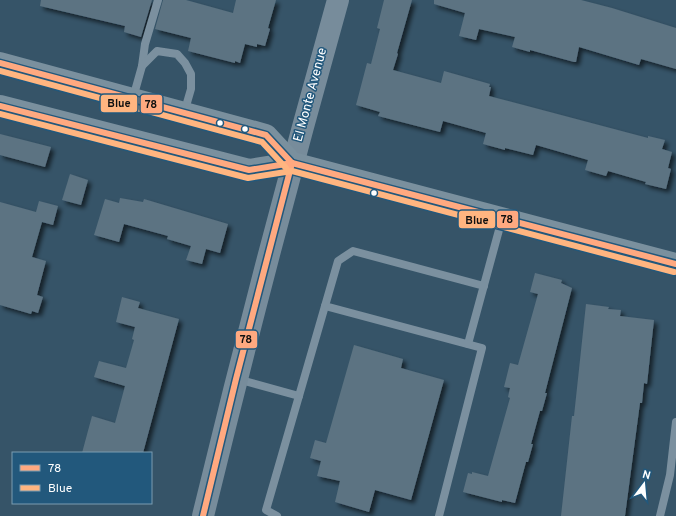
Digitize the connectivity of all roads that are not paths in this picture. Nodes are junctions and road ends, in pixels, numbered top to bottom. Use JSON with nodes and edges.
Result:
{"nodes":[{"id":1,"x":158,"y":0,"type":"edge"},
{"id":2,"x":338,"y":0,"type":"edge"},
{"id":3,"x":0,"y":63,"type":"edge"},
{"id":4,"x":142,"y":66,"type":"junction"},
{"id":5,"x":133,"y":99,"type":"junction"},
{"id":6,"x":0,"y":106,"type":"edge"},
{"id":7,"x":184,"y":113,"type":"junction"},
{"id":8,"x":292,"y":163,"type":"junction"},
{"id":9,"x":502,"y":218,"type":"junction"},
{"id":10,"x":676,"y":264,"type":"edge"},
{"id":11,"x":484,"y":286,"type":"junction"},
{"id":12,"x":325,"y":306,"type":"junction"},
{"id":13,"x":468,"y":344,"type":"junction"},
{"id":14,"x":236,"y":379,"type":"junction"},
{"id":15,"x":299,"y":396,"type":"junction"},
{"id":16,"x":676,"y":422,"type":"edge"},
{"id":17,"x":203,"y":516,"type":"edge"},
{"id":18,"x":277,"y":516,"type":"edge"},
{"id":19,"x":439,"y":516,"type":"edge"},
{"id":20,"x":660,"y":516,"type":"edge"}],
"edges":[{"from":1,"to":4,"type":"lane"},
{"from":2,"to":8,"type":"street","name":"El Monte Avenue"},
{"from":3,"to":5,"type":"main road"},
{"from":4,"to":5,"type":"lane"},
{"from":4,"to":7,"type":"lane"},
{"from":5,"to":7,"type":"main road"},
{"from":6,"to":8,"type":"main road"},
{"from":7,"to":8,"type":"main road"},
{"from":8,"to":9,"type":"main road"},
{"from":8,"to":14,"type":"street","name":"El Monte Avenue"},
{"from":9,"to":10,"type":"main road"},
{"from":9,"to":11,"type":"lane"},
{"from":11,"to":12,"type":"lane"},
{"from":11,"to":13,"type":"lane"},
{"from":12,"to":13,"type":"lane"},
{"from":12,"to":15,"type":"lane"},
{"from":13,"to":19,"type":"lane"},
{"from":14,"to":15,"type":"lane"},
{"from":14,"to":17,"type":"street","name":"El Monte Avenue"},
{"from":15,"to":18,"type":"lane"},
{"from":16,"to":20,"type":"lane"}]}
